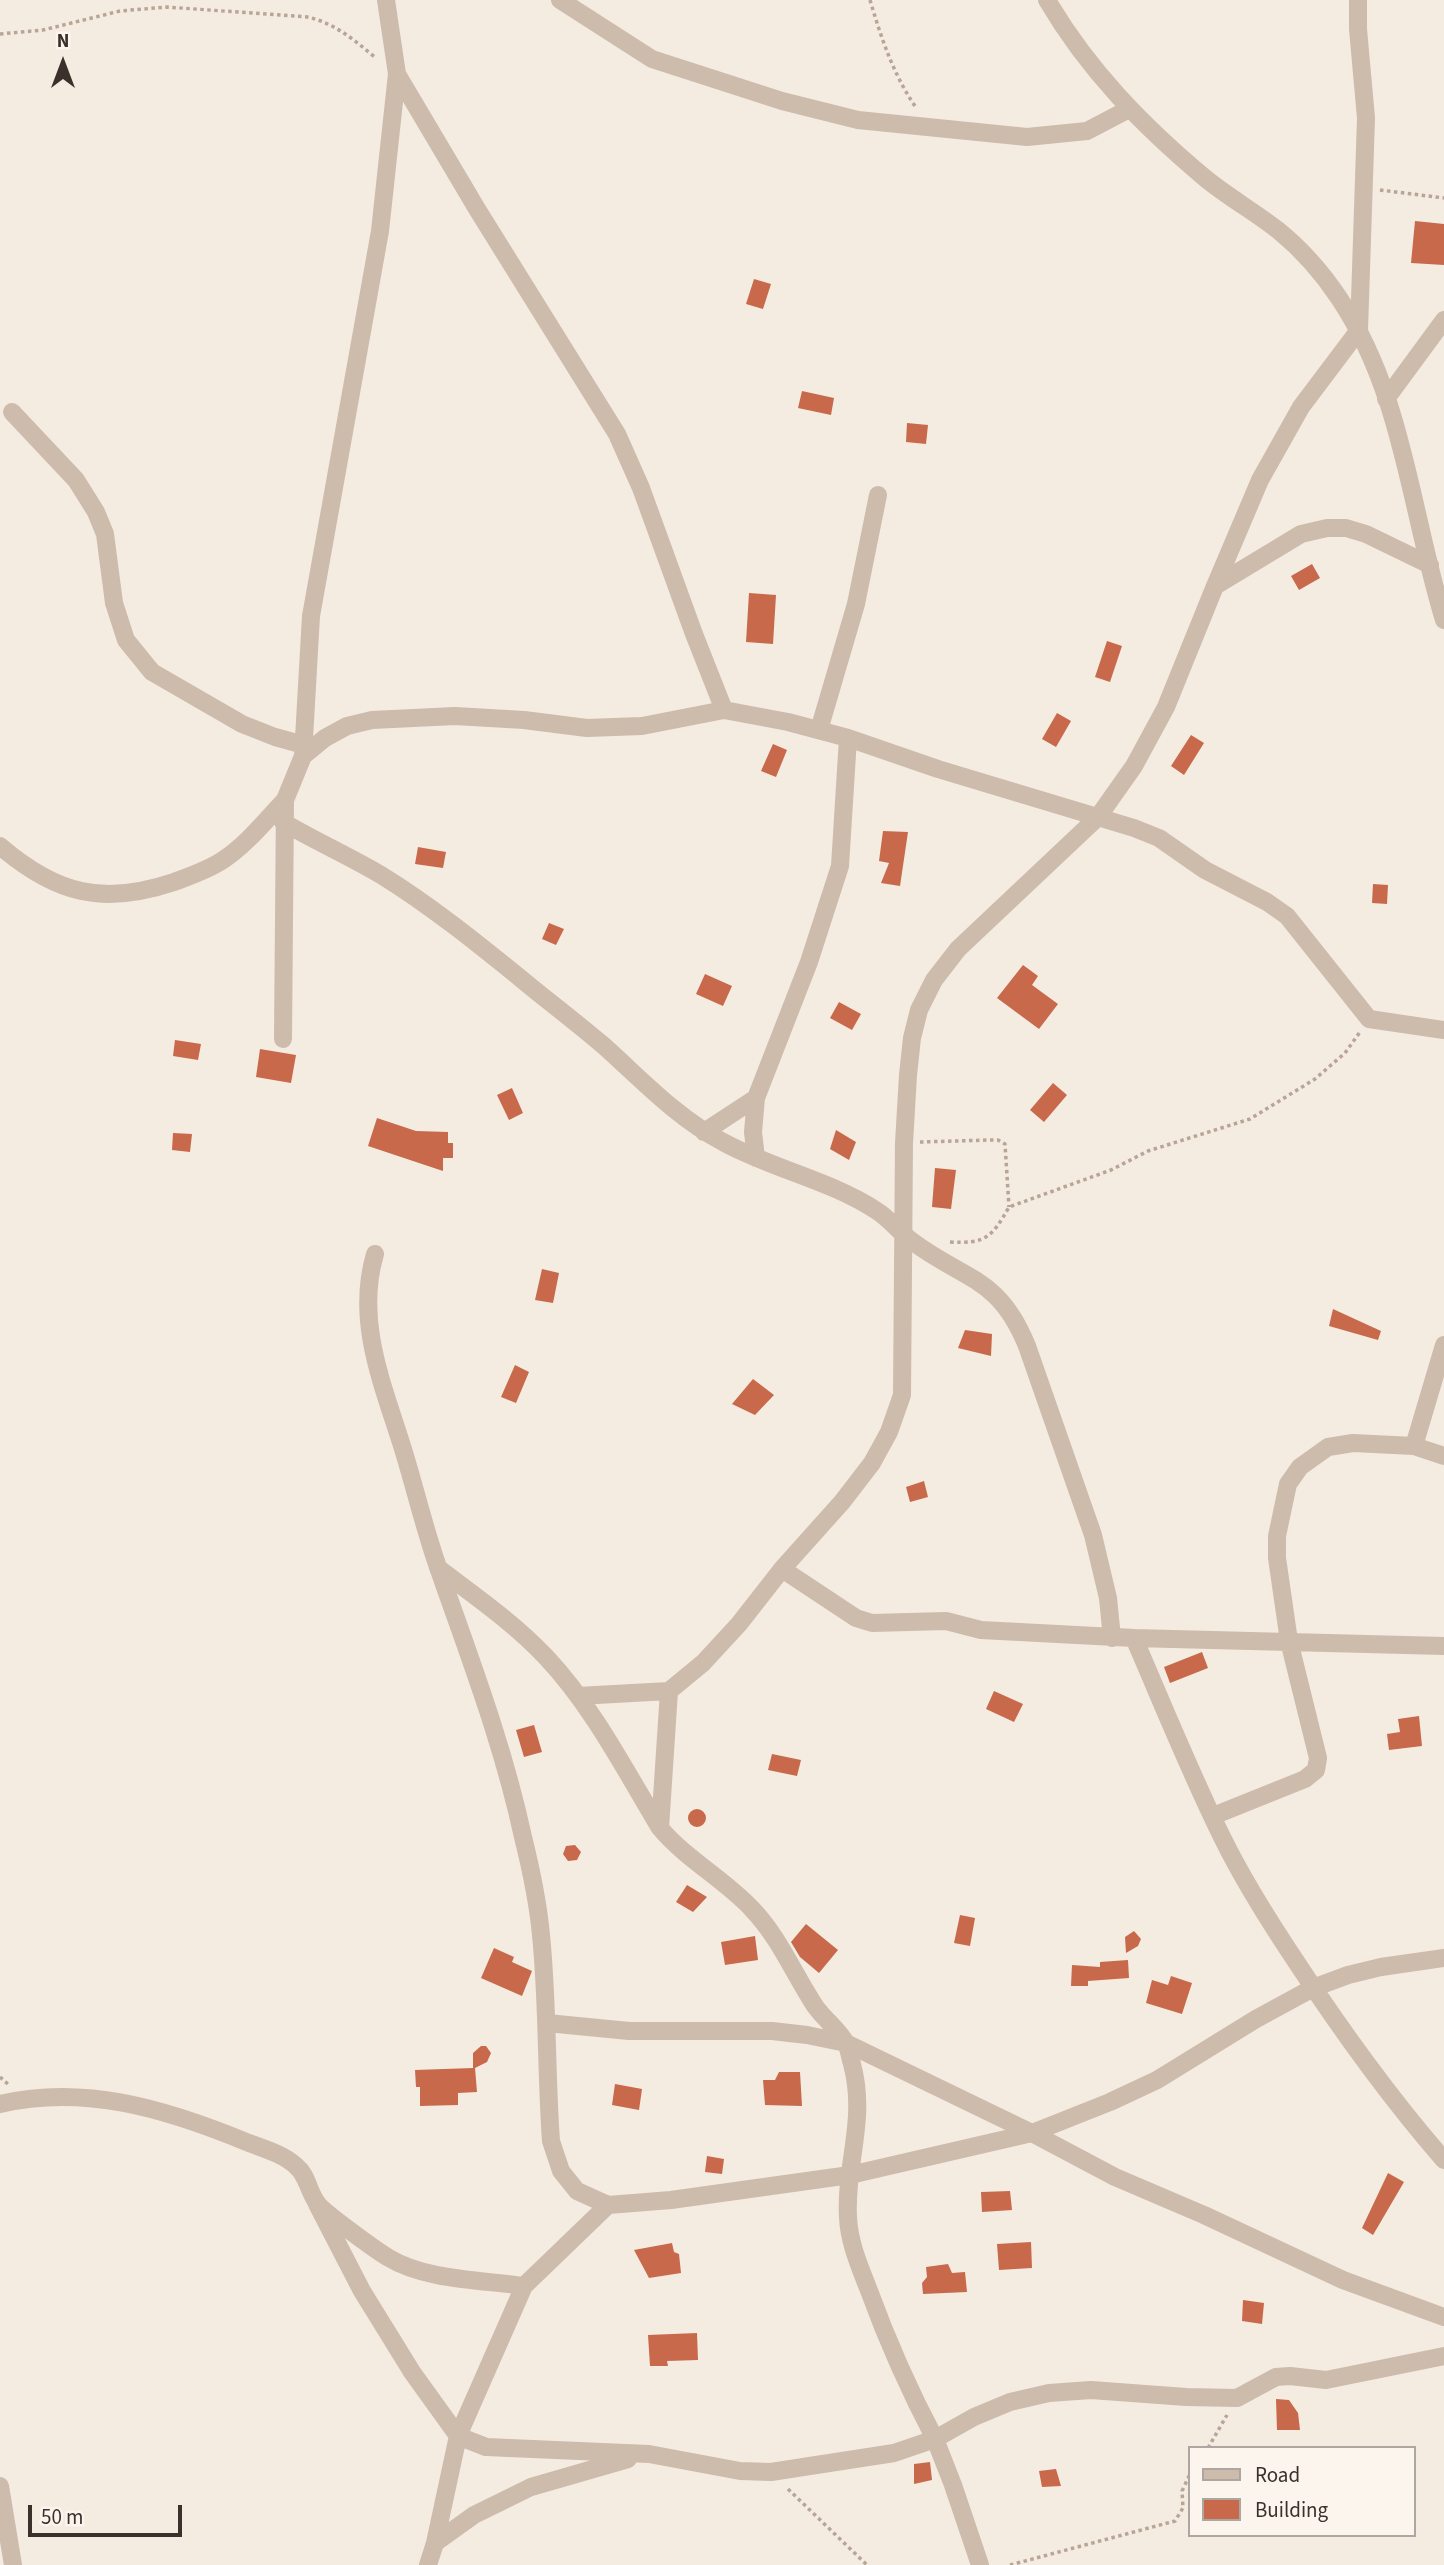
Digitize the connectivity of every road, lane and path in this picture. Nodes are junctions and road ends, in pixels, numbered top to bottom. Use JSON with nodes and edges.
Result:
{"nodes":[{"id":1,"x":386,"y":0,"type":"edge"},
{"id":2,"x":560,"y":0,"type":"edge"},
{"id":3,"x":870,"y":0,"type":"edge"},
{"id":4,"x":1047,"y":0,"type":"edge"},
{"id":5,"x":1358,"y":0,"type":"edge"},
{"id":6,"x":0,"y":34,"type":"edge"},
{"id":7,"x":397,"y":74,"type":"junction"},
{"id":8,"x":1129,"y":109,"type":"junction"},
{"id":9,"x":911,"y":126,"type":"junction"},
{"id":10,"x":1364,"y":188,"type":"junction"},
{"id":11,"x":1444,"y":198,"type":"edge"},
{"id":12,"x":1444,"y":320,"type":"edge"},
{"id":13,"x":1359,"y":330,"type":"junction"},
{"id":14,"x":1386,"y":399,"type":"junction"},
{"id":15,"x":12,"y":412,"type":"dead end"},
{"id":16,"x":878,"y":495,"type":"dead end"},
{"id":17,"x":1430,"y":565,"type":"junction"},
{"id":18,"x":1215,"y":586,"type":"junction"},
{"id":19,"x":1444,"y":620,"type":"edge"},
{"id":20,"x":724,"y":710,"type":"junction"},
{"id":21,"x":819,"y":730,"type":"junction"},
{"id":22,"x":848,"y":738,"type":"junction"},
{"id":23,"x":304,"y":750,"type":"junction"},
{"id":24,"x":285,"y":800,"type":"junction"},
{"id":25,"x":1098,"y":817,"type":"junction"},
{"id":26,"x":283,"y":822,"type":"junction"},
{"id":27,"x":0,"y":846,"type":"edge"},
{"id":28,"x":1369,"y":1018,"type":"junction"},
{"id":29,"x":1444,"y":1030,"type":"edge"},
{"id":30,"x":283,"y":1039,"type":"dead end"},
{"id":31,"x":756,"y":1098,"type":"junction"},
{"id":32,"x":704,"y":1132,"type":"junction"},
{"id":33,"x":904,"y":1143,"type":"junction"},
{"id":34,"x":756,"y":1158,"type":"junction"},
{"id":35,"x":1009,"y":1207,"type":"junction"},
{"id":36,"x":904,"y":1234,"type":"junction"},
{"id":37,"x":945,"y":1241,"type":"dead end"},
{"id":38,"x":376,"y":1254,"type":"dead end"},
{"id":39,"x":1444,"y":1345,"type":"edge"},
{"id":40,"x":1414,"y":1446,"type":"junction"},
{"id":41,"x":1444,"y":1456,"type":"edge"},
{"id":42,"x":438,"y":1568,"type":"junction"},
{"id":43,"x":782,"y":1569,"type":"junction"},
{"id":44,"x":1112,"y":1638,"type":"junction"},
{"id":45,"x":1134,"y":1639,"type":"junction"},
{"id":46,"x":1289,"y":1642,"type":"junction"},
{"id":47,"x":1444,"y":1646,"type":"edge"},
{"id":48,"x":669,"y":1691,"type":"junction"},
{"id":49,"x":578,"y":1696,"type":"junction"},
{"id":50,"x":1213,"y":1816,"type":"junction"},
{"id":51,"x":660,"y":1828,"type":"junction"},
{"id":52,"x":1444,"y":1958,"type":"edge"},
{"id":53,"x":1313,"y":1988,"type":"junction"},
{"id":54,"x":547,"y":2023,"type":"junction"},
{"id":55,"x":846,"y":2043,"type":"junction"},
{"id":56,"x":0,"y":2104,"type":"edge"},
{"id":57,"x":1032,"y":2133,"type":"junction"},
{"id":58,"x":1444,"y":2160,"type":"edge"},
{"id":59,"x":850,"y":2175,"type":"junction"},
{"id":60,"x":317,"y":2204,"type":"junction"},
{"id":61,"x":608,"y":2205,"type":"junction"},
{"id":62,"x":524,"y":2286,"type":"junction"},
{"id":63,"x":1444,"y":2317,"type":"edge"},
{"id":64,"x":1444,"y":2356,"type":"edge"},
{"id":65,"x":1237,"y":2398,"type":"junction"},
{"id":66,"x":458,"y":2436,"type":"junction"},
{"id":67,"x":935,"y":2439,"type":"junction"},
{"id":68,"x":1209,"y":2446,"type":"edge"},
{"id":69,"x":649,"y":2454,"type":"junction"},
{"id":70,"x":771,"y":2472,"type":"junction"},
{"id":71,"x":1188,"y":2478,"type":"edge"},
{"id":72,"x":0,"y":2487,"type":"edge"},
{"id":73,"x":435,"y":2543,"type":"junction"},
{"id":74,"x":13,"y":2565,"type":"edge"},
{"id":75,"x":428,"y":2565,"type":"edge"},
{"id":76,"x":867,"y":2565,"type":"edge"},
{"id":77,"x":980,"y":2565,"type":"edge"},
{"id":78,"x":1010,"y":2565,"type":"edge"}],
"edges":[{"from":1,"to":7,"type":"street"},
{"from":2,"to":9,"type":"street"},
{"from":3,"to":9,"type":"path"},
{"from":4,"to":8,"type":"street"},
{"from":5,"to":10,"type":"street"},
{"from":6,"to":7,"type":"path"},
{"from":7,"to":20,"type":"street"},
{"from":7,"to":23,"type":"street"},
{"from":8,"to":9,"type":"street"},
{"from":8,"to":13,"type":"street"},
{"from":10,"to":11,"type":"path"},
{"from":10,"to":13,"type":"street"},
{"from":12,"to":14,"type":"street"},
{"from":13,"to":14,"type":"street"},
{"from":13,"to":18,"type":"street"},
{"from":14,"to":17,"type":"street"},
{"from":15,"to":23,"type":"street"},
{"from":16,"to":21,"type":"street"},
{"from":17,"to":18,"type":"street"},
{"from":17,"to":19,"type":"street"},
{"from":18,"to":25,"type":"street"},
{"from":20,"to":21,"type":"street"},
{"from":20,"to":23,"type":"street"},
{"from":21,"to":22,"type":"street"},
{"from":22,"to":25,"type":"street"},
{"from":22,"to":31,"type":"street"},
{"from":23,"to":24,"type":"street"},
{"from":24,"to":26,"type":"street"},
{"from":24,"to":27,"type":"street"},
{"from":25,"to":28,"type":"street"},
{"from":25,"to":33,"type":"street"},
{"from":26,"to":30,"type":"street"},
{"from":26,"to":32,"type":"street"},
{"from":28,"to":29,"type":"street"},
{"from":28,"to":35,"type":"path"},
{"from":31,"to":32,"type":"street"},
{"from":31,"to":34,"type":"street"},
{"from":32,"to":34,"type":"street"},
{"from":33,"to":35,"type":"path"},
{"from":33,"to":36,"type":"street"},
{"from":34,"to":36,"type":"street"},
{"from":35,"to":37,"type":"path"},
{"from":36,"to":43,"type":"street"},
{"from":36,"to":44,"type":"street"},
{"from":38,"to":42,"type":"street"},
{"from":39,"to":40,"type":"street"},
{"from":40,"to":41,"type":"street"},
{"from":40,"to":46,"type":"street"},
{"from":42,"to":49,"type":"street"},
{"from":42,"to":54,"type":"street"},
{"from":43,"to":44,"type":"street"},
{"from":43,"to":48,"type":"street"},
{"from":44,"to":45,"type":"street"},
{"from":45,"to":46,"type":"street"},
{"from":45,"to":50,"type":"street"},
{"from":46,"to":47,"type":"street"},
{"from":46,"to":50,"type":"street"},
{"from":48,"to":49,"type":"street"},
{"from":48,"to":51,"type":"street"},
{"from":49,"to":51,"type":"street"},
{"from":50,"to":53,"type":"street"},
{"from":51,"to":55,"type":"street"},
{"from":52,"to":53,"type":"street"},
{"from":53,"to":57,"type":"street"},
{"from":53,"to":58,"type":"street"},
{"from":54,"to":55,"type":"street"},
{"from":54,"to":61,"type":"street"},
{"from":55,"to":57,"type":"street"},
{"from":55,"to":59,"type":"street"},
{"from":56,"to":60,"type":"street"},
{"from":57,"to":59,"type":"street"},
{"from":57,"to":63,"type":"street"},
{"from":59,"to":61,"type":"street"},
{"from":59,"to":67,"type":"street"},
{"from":60,"to":62,"type":"street"},
{"from":60,"to":66,"type":"street"},
{"from":61,"to":62,"type":"street"},
{"from":62,"to":66,"type":"street"},
{"from":64,"to":65,"type":"street"},
{"from":65,"to":67,"type":"street"},
{"from":65,"to":68,"type":"path"},
{"from":66,"to":69,"type":"street"},
{"from":66,"to":73,"type":"street"},
{"from":67,"to":70,"type":"street"},
{"from":67,"to":77,"type":"street"},
{"from":69,"to":70,"type":"street"},
{"from":69,"to":73,"type":"street"},
{"from":70,"to":76,"type":"path"},
{"from":71,"to":78,"type":"path"},
{"from":72,"to":74,"type":"street"},
{"from":73,"to":75,"type":"street"}]}
